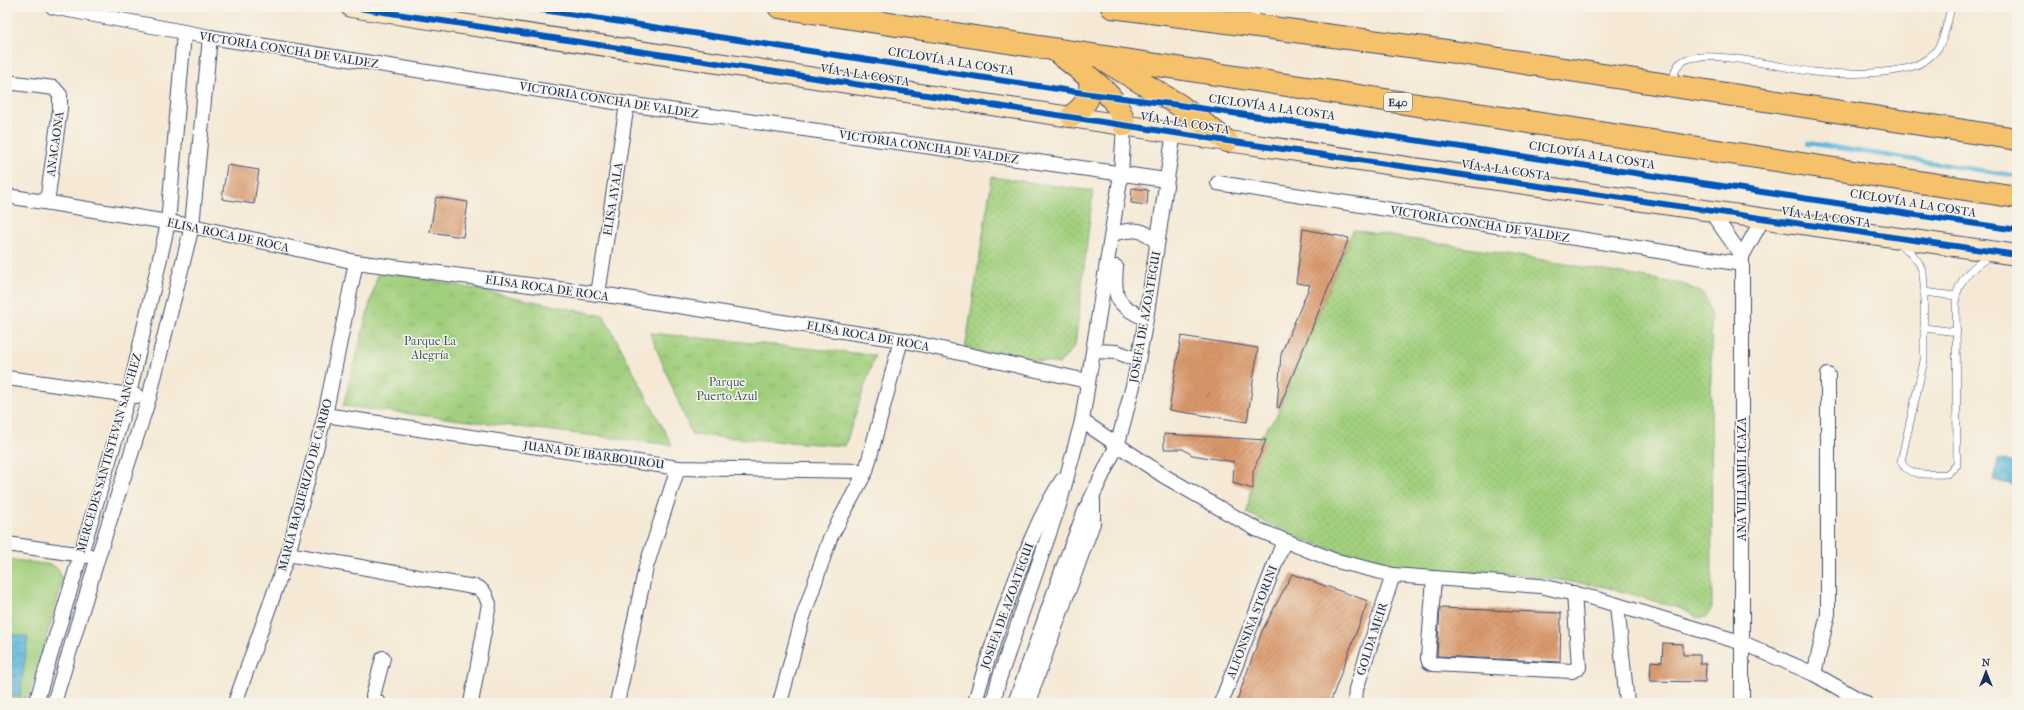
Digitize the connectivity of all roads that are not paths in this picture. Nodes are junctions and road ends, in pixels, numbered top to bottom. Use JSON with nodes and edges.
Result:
{"nodes":[{"id":1,"x":53,"y":7,"type":"edge"},
{"id":2,"x":351,"y":7,"type":"edge"},
{"id":3,"x":779,"y":7,"type":"edge"},
{"id":4,"x":1250,"y":7,"type":"edge"},
{"id":5,"x":1951,"y":7,"type":"edge"},
{"id":6,"x":1121,"y":8,"type":"edge"},
{"id":7,"x":1264,"y":26,"type":"junction"},
{"id":8,"x":184,"y":33,"type":"junction"},
{"id":9,"x":210,"y":37,"type":"junction"},
{"id":10,"x":1055,"y":50,"type":"junction"},
{"id":11,"x":1098,"y":56,"type":"junction"},
{"id":12,"x":1090,"y":78,"type":"junction"},
{"id":13,"x":7,"y":82,"type":"edge"},
{"id":14,"x":1672,"y":85,"type":"junction"},
{"id":15,"x":627,"y":104,"type":"junction"},
{"id":16,"x":1072,"y":116,"type":"junction"},
{"id":17,"x":1124,"y":125,"type":"junction"},
{"id":18,"x":1174,"y":132,"type":"junction"},
{"id":19,"x":2017,"y":139,"type":"edge"},
{"id":20,"x":1227,"y":141,"type":"junction"},
{"id":21,"x":1121,"y":174,"type":"junction"},
{"id":22,"x":1166,"y":180,"type":"junction"},
{"id":23,"x":1218,"y":183,"type":"dead end"},
{"id":24,"x":7,"y":196,"type":"edge"},
{"id":25,"x":2017,"y":198,"type":"edge"},
{"id":26,"x":47,"y":202,"type":"junction"},
{"id":27,"x":1711,"y":212,"type":"junction"},
{"id":28,"x":1762,"y":220,"type":"junction"},
{"id":29,"x":168,"y":223,"type":"junction"},
{"id":30,"x":192,"y":226,"type":"junction"},
{"id":31,"x":1889,"y":237,"type":"junction"},
{"id":32,"x":1112,"y":238,"type":"junction"},
{"id":33,"x":1158,"y":243,"type":"junction"},
{"id":34,"x":1995,"y":252,"type":"junction"},
{"id":35,"x":2017,"y":255,"type":"edge"},
{"id":36,"x":1742,"y":260,"type":"junction"},
{"id":37,"x":356,"y":262,"type":"junction"},
{"id":38,"x":1924,"y":292,"type":"junction"},
{"id":39,"x":598,"y":294,"type":"junction"},
{"id":40,"x":1956,"y":296,"type":"junction"},
{"id":41,"x":1146,"y":319,"type":"junction"},
{"id":42,"x":1924,"y":328,"type":"junction"},
{"id":43,"x":1957,"y":332,"type":"junction"},
{"id":44,"x":901,"y":340,"type":"junction"},
{"id":45,"x":1094,"y":351,"type":"junction"},
{"id":46,"x":1138,"y":360,"type":"junction"},
{"id":47,"x":1828,"y":375,"type":"dead end"},
{"id":48,"x":7,"y":378,"type":"edge"},
{"id":49,"x":1087,"y":381,"type":"junction"},
{"id":50,"x":129,"y":394,"type":"junction"},
{"id":51,"x":149,"y":398,"type":"junction"},
{"id":52,"x":324,"y":415,"type":"junction"},
{"id":53,"x":1082,"y":421,"type":"junction"},
{"id":54,"x":1118,"y":443,"type":"junction"},
{"id":55,"x":678,"y":468,"type":"junction"},
{"id":56,"x":1068,"y":470,"type":"junction"},
{"id":57,"x":866,"y":471,"type":"junction"},
{"id":58,"x":1093,"y":495,"type":"junction"},
{"id":59,"x":1284,"y":541,"type":"junction"},
{"id":60,"x":7,"y":544,"type":"edge"},
{"id":61,"x":80,"y":554,"type":"junction"},
{"id":62,"x":288,"y":554,"type":"junction"},
{"id":63,"x":98,"y":557,"type":"junction"},
{"id":64,"x":1393,"y":575,"type":"junction"},
{"id":65,"x":1434,"y":578,"type":"junction"},
{"id":66,"x":1574,"y":594,"type":"junction"},
{"id":67,"x":1617,"y":604,"type":"junction"},
{"id":68,"x":1743,"y":643,"type":"junction"},
{"id":69,"x":383,"y":658,"type":"dead end"},
{"id":70,"x":1814,"y":674,"type":"junction"},
{"id":71,"x":36,"y":703,"type":"edge"},
{"id":72,"x":54,"y":703,"type":"edge"},
{"id":73,"x":236,"y":703,"type":"edge"},
{"id":74,"x":379,"y":703,"type":"edge"},
{"id":75,"x":471,"y":703,"type":"edge"},
{"id":76,"x":617,"y":703,"type":"edge"},
{"id":77,"x":780,"y":703,"type":"edge"},
{"id":78,"x":975,"y":703,"type":"edge"},
{"id":79,"x":993,"y":703,"type":"edge"},
{"id":80,"x":1015,"y":703,"type":"edge"},
{"id":81,"x":1030,"y":703,"type":"edge"},
{"id":82,"x":1220,"y":703,"type":"edge"},
{"id":83,"x":1355,"y":703,"type":"edge"},
{"id":84,"x":1628,"y":703,"type":"edge"},
{"id":85,"x":1742,"y":703,"type":"edge"},
{"id":86,"x":1865,"y":703,"type":"edge"}],
"edges":[{"from":1,"to":8,"type":"street","name":"VICTORIA CONCHA DE VALDEZ"},
{"from":2,"to":16,"type":"street","name":"VÍA A LA COSTA"},
{"from":3,"to":10,"type":"highway","number":"E40"},
{"from":4,"to":7,"type":"lane"},
{"from":5,"to":14,"type":"lane"},
{"from":6,"to":7,"type":"highway"},
{"from":7,"to":14,"type":"highway"},
{"from":8,"to":9,"type":"street","name":"VICTORIA CONCHA DE VALDEZ"},
{"from":8,"to":29,"type":"street","name":"MERCEDES SANTISTEVAN SANCHEZ"},
{"from":9,"to":15,"type":"street","name":"VICTORIA CONCHA DE VALDEZ"},
{"from":9,"to":30,"type":"street","name":"MERCEDES SANTISTEVAN SANCHEZ"},
{"from":10,"to":11,"type":"highway","number":"E40"},
{"from":10,"to":12,"type":"highway"},
{"from":11,"to":20,"type":"highway"},
{"from":11,"to":25,"type":"highway","number":"E40"},
{"from":12,"to":16,"type":"highway"},
{"from":12,"to":17,"type":"highway"},
{"from":13,"to":26,"type":"street","name":"ANACAONA"},
{"from":14,"to":19,"type":"highway"},
{"from":15,"to":21,"type":"street","name":"VICTORIA CONCHA DE VALDEZ"},
{"from":15,"to":39,"type":"street","name":"ELISA AYALA"},
{"from":16,"to":17,"type":"street","name":"VÍA A LA COSTA"},
{"from":17,"to":18,"type":"street","name":"VÍA A LA COSTA"},
{"from":17,"to":21,"type":"street","name":"JOSEFA DE AZOATEGUI"},
{"from":18,"to":20,"type":"street","name":"VÍA A LA COSTA"},
{"from":18,"to":22,"type":"street","name":"JOSEFA DE AZOATEGUI"},
{"from":20,"to":27,"type":"street","name":"VÍA A LA COSTA"},
{"from":21,"to":22,"type":"street","name":"VICTORIA CONCHA DE VALDEZ"},
{"from":21,"to":32,"type":"street","name":"JOSEFA DE AZOATEGUI"},
{"from":22,"to":33,"type":"street","name":"JOSEFA DE AZOATEGUI"},
{"from":23,"to":36,"type":"street","name":"VICTORIA CONCHA DE VALDEZ"},
{"from":24,"to":26,"type":"street","name":"ELISA ROCA DE ROCA"},
{"from":26,"to":29,"type":"street","name":"ELISA ROCA DE ROCA"},
{"from":27,"to":28,"type":"street","name":"VÍA A LA COSTA"},
{"from":27,"to":36,"type":"street"},
{"from":28,"to":31,"type":"street","name":"VÍA A LA COSTA"},
{"from":28,"to":36,"type":"street","name":"ANA VILLAMIL ICAZA"},
{"from":29,"to":30,"type":"street","name":"ELISA ROCA DE ROCA"},
{"from":29,"to":50,"type":"street","name":"MERCEDES SANTISTEVAN SANCHEZ"},
{"from":30,"to":37,"type":"street","name":"ELISA ROCA DE ROCA"},
{"from":30,"to":51,"type":"street","name":"MERCEDES SANTISTEVAN SANCHEZ"},
{"from":31,"to":34,"type":"street","name":"VÍA A LA COSTA"},
{"from":31,"to":38,"type":"lane"},
{"from":32,"to":33,"type":"street"},
{"from":32,"to":41,"type":"street"},
{"from":32,"to":45,"type":"street","name":"JOSEFA DE AZOATEGUI"},
{"from":33,"to":41,"type":"street","name":"JOSEFA DE AZOATEGUI"},
{"from":34,"to":35,"type":"street","name":"VÍA A LA COSTA"},
{"from":34,"to":40,"type":"lane"},
{"from":36,"to":68,"type":"street","name":"ANA VILLAMIL ICAZA"},
{"from":37,"to":39,"type":"street","name":"ELISA ROCA DE ROCA"},
{"from":37,"to":52,"type":"street","name":"MARÍA BAQUERIZO DE CARBO"},
{"from":38,"to":40,"type":"lane"},
{"from":38,"to":42,"type":"lane"},
{"from":39,"to":44,"type":"street","name":"ELISA ROCA DE ROCA"},
{"from":40,"to":43,"type":"lane"},
{"from":41,"to":46,"type":"street","name":"JOSEFA DE AZOATEGUI"},
{"from":42,"to":43,"type":"lane"},
{"from":42,"to":43,"type":"lane"},
{"from":44,"to":49,"type":"street","name":"ELISA ROCA DE ROCA"},
{"from":44,"to":57,"type":"street"},
{"from":45,"to":46,"type":"street"},
{"from":45,"to":49,"type":"street","name":"JOSEFA DE AZOATEGUI"},
{"from":46,"to":54,"type":"street","name":"JOSEFA DE AZOATEGUI"},
{"from":47,"to":70,"type":"street"},
{"from":48,"to":50,"type":"street"},
{"from":49,"to":53,"type":"street","name":"JOSEFA DE AZOATEGUI"},
{"from":50,"to":51,"type":"street"},
{"from":50,"to":61,"type":"street","name":"MERCEDES SANTISTEVAN SANCHEZ"},
{"from":51,"to":63,"type":"street","name":"MERCEDES SANTISTEVAN SANCHEZ"},
{"from":52,"to":55,"type":"street","name":"JUANA DE IBARBOUROU"},
{"from":52,"to":62,"type":"street","name":"MARÍA BAQUERIZO DE CARBO"},
{"from":53,"to":54,"type":"street"},
{"from":53,"to":56,"type":"street","name":"JOSEFA DE AZOATEGUI"},
{"from":54,"to":58,"type":"street","name":"JOSEFA DE AZOATEGUI"},
{"from":54,"to":59,"type":"street"},
{"from":55,"to":57,"type":"street","name":"JUANA DE IBARBOUROU"},
{"from":55,"to":76,"type":"street"},
{"from":56,"to":78,"type":"street","name":"JOSEFA DE AZOATEGUI"},
{"from":56,"to":79,"type":"street","name":"JOSEFA DE AZOATEGUI"},
{"from":57,"to":77,"type":"street"},
{"from":58,"to":80,"type":"street","name":"JOSEFA DE AZOATEGUI"},
{"from":58,"to":81,"type":"street","name":"JOSEFA DE AZOATEGUI"},
{"from":59,"to":64,"type":"street"},
{"from":59,"to":82,"type":"street","name":"ALFONSINA STORINI"},
{"from":60,"to":61,"type":"street"},
{"from":61,"to":63,"type":"street"},
{"from":61,"to":71,"type":"street","name":"MERCEDES SANTISTEVAN SANCHEZ"},
{"from":62,"to":73,"type":"street","name":"MARÍA BAQUERIZO DE CARBO"},
{"from":62,"to":75,"type":"street"},
{"from":63,"to":72,"type":"street","name":"MERCEDES SANTISTEVAN SANCHEZ"},
{"from":64,"to":65,"type":"street"},
{"from":64,"to":83,"type":"street","name":"GOLDA MEIR"},
{"from":65,"to":66,"type":"street"},
{"from":65,"to":66,"type":"street"},
{"from":66,"to":67,"type":"street"},
{"from":67,"to":68,"type":"street"},
{"from":67,"to":84,"type":"street"},
{"from":68,"to":70,"type":"street"},
{"from":68,"to":85,"type":"street","name":"ANA VILLAMIL ICAZA"},
{"from":69,"to":74,"type":"street"},
{"from":70,"to":86,"type":"street"}]}
